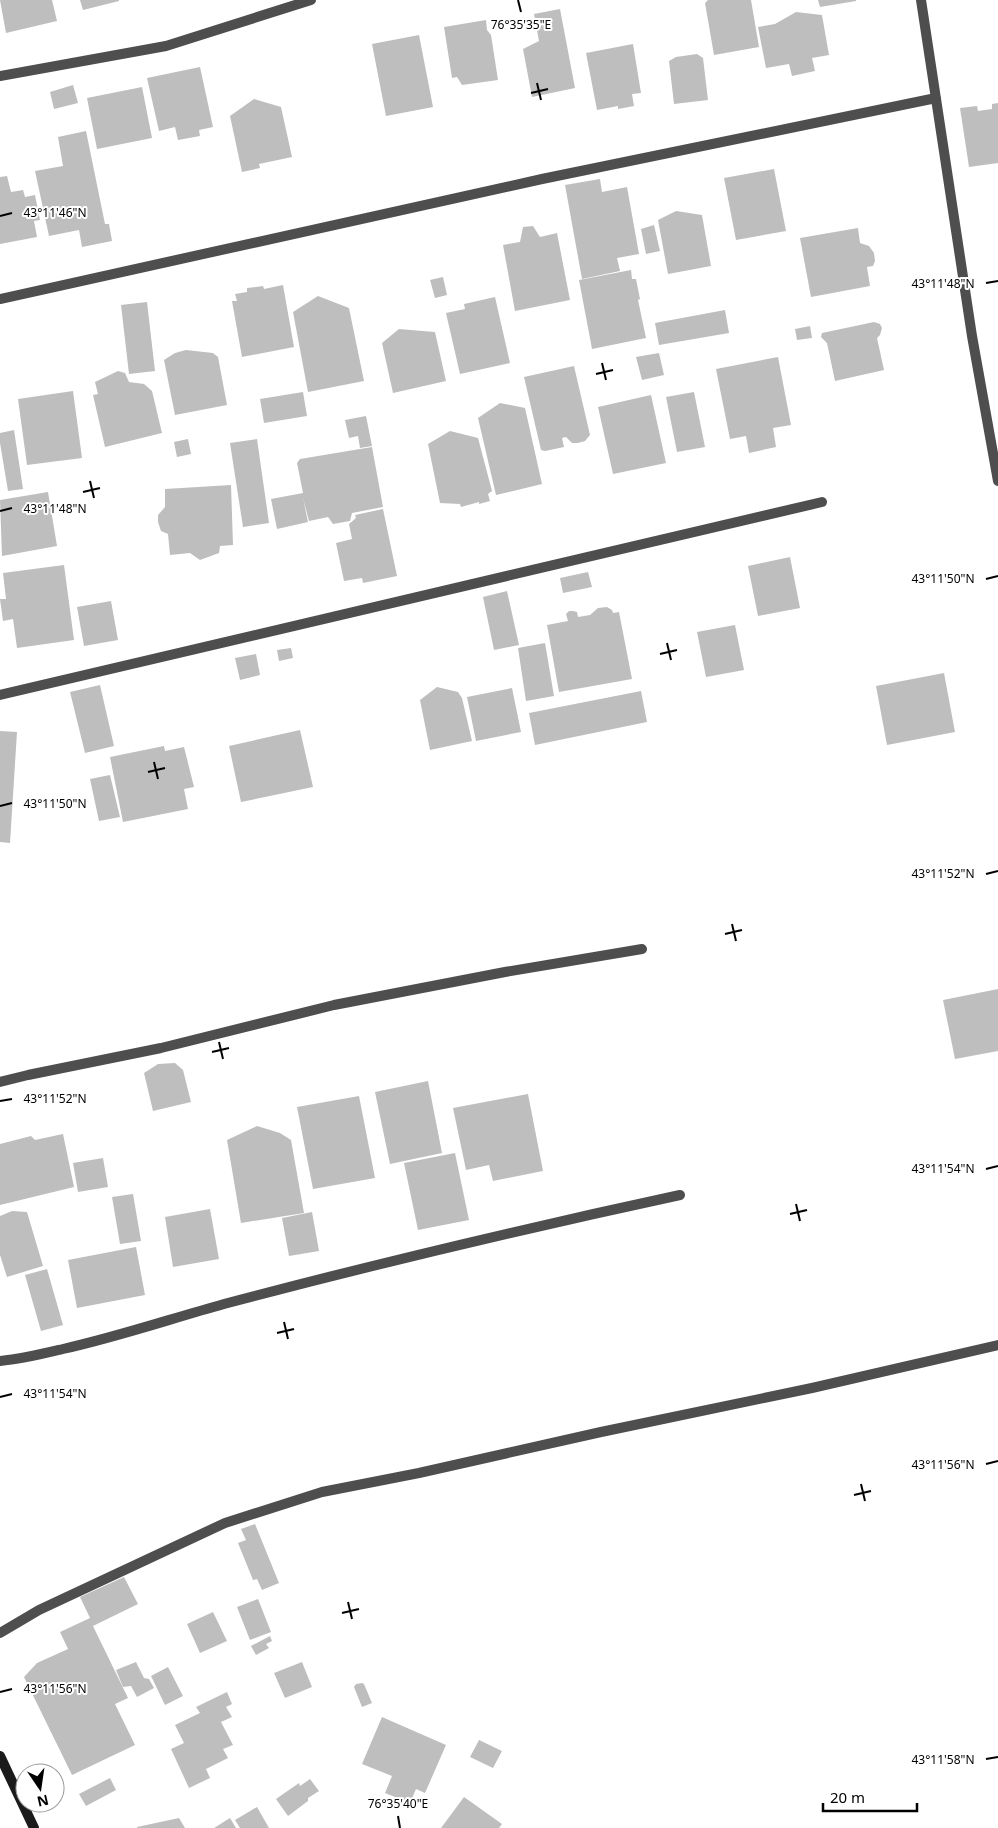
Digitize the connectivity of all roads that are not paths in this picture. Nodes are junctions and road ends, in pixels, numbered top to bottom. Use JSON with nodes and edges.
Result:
{"nodes":[{"id":1,"x":310,"y":0,"type":"edge"},
{"id":2,"x":921,"y":0,"type":"edge"},
{"id":3,"x":0,"y":76,"type":"edge"},
{"id":4,"x":936,"y":98,"type":"junction"},
{"id":5,"x":0,"y":299,"type":"edge"},
{"id":6,"x":998,"y":481,"type":"edge"},
{"id":7,"x":822,"y":502,"type":"dead end"},
{"id":8,"x":0,"y":695,"type":"edge"},
{"id":9,"x":642,"y":949,"type":"dead end"},
{"id":10,"x":0,"y":1082,"type":"edge"},
{"id":11,"x":680,"y":1195,"type":"dead end"},
{"id":12,"x":998,"y":1345,"type":"edge"},
{"id":13,"x":0,"y":1361,"type":"edge"},
{"id":14,"x":0,"y":1633,"type":"edge"},
{"id":15,"x":0,"y":1756,"type":"edge"},
{"id":16,"x":34,"y":1828,"type":"edge"}],
"edges":[{"from":1,"to":3,"type":"street"},
{"from":2,"to":4,"type":"street"},
{"from":4,"to":5,"type":"street"},
{"from":4,"to":6,"type":"street"},
{"from":7,"to":8,"type":"street"},
{"from":9,"to":10,"type":"street"},
{"from":11,"to":13,"type":"street"},
{"from":12,"to":14,"type":"street"},
{"from":15,"to":16,"type":"street"}]}
